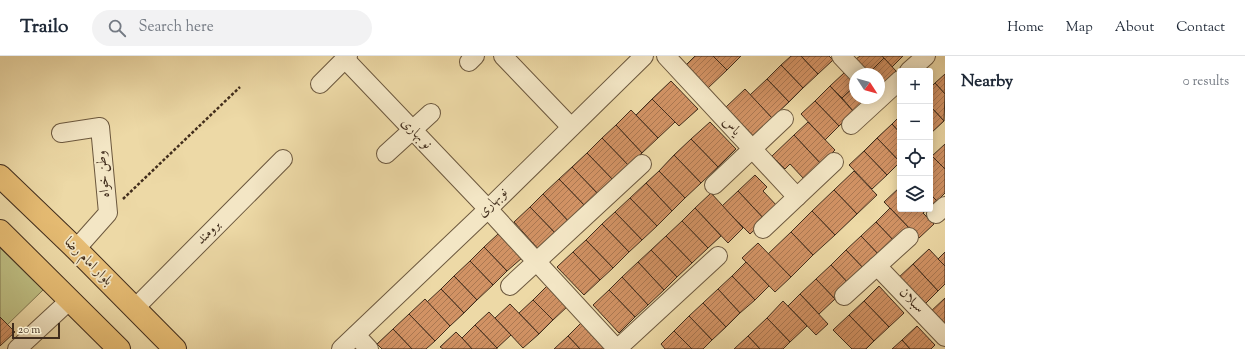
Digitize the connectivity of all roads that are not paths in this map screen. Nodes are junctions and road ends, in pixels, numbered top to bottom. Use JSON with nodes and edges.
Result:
{"nodes":[{"id":1,"x":503,"y":56,"type":"edge"},
{"id":2,"x":644,"y":56,"type":"edge"},
{"id":3,"x":666,"y":56,"type":"edge"},
{"id":4,"x":842,"y":56,"type":"edge"},
{"id":5,"x":926,"y":56,"type":"edge"},
{"id":6,"x":347,"y":58,"type":"edge"},
{"id":7,"x":853,"y":68,"type":"edge"},
{"id":8,"x":912,"y":68,"type":"edge"},
{"id":9,"x":897,"y":83,"type":"edge"},
{"id":10,"x":320,"y":84,"type":"dead end"},
{"id":11,"x":885,"y":93,"type":"edge"},
{"id":12,"x":873,"y":104,"type":"edge"},
{"id":13,"x":431,"y":114,"type":"dead end"},
{"id":14,"x":784,"y":119,"type":"dead end"},
{"id":15,"x":851,"y":125,"type":"dead end"},
{"id":16,"x":572,"y":127,"type":"junction"},
{"id":17,"x":413,"y":131,"type":"junction"},
{"id":18,"x":62,"y":133,"type":"dead end"},
{"id":19,"x":752,"y":148,"type":"junction"},
{"id":20,"x":386,"y":154,"type":"dead end"},
{"id":21,"x":283,"y":159,"type":"dead end"},
{"id":22,"x":834,"y":162,"type":"dead end"},
{"id":23,"x":642,"y":164,"type":"dead end"},
{"id":24,"x":0,"y":176,"type":"edge"},
{"id":25,"x":714,"y":185,"type":"dead end"},
{"id":26,"x":797,"y":197,"type":"junction"},
{"id":27,"x":488,"y":209,"type":"junction"},
{"id":28,"x":763,"y":229,"type":"dead end"},
{"id":29,"x":0,"y":230,"type":"edge"},
{"id":30,"x":909,"y":237,"type":"dead end"},
{"id":31,"x":76,"y":249,"type":"junction"},
{"id":32,"x":718,"y":256,"type":"dead end"},
{"id":33,"x":536,"y":263,"type":"junction"},
{"id":34,"x":877,"y":266,"type":"junction"},
{"id":35,"x":510,"y":286,"type":"dead end"},
{"id":36,"x":844,"y":296,"type":"dead end"},
{"id":37,"x":70,"y":300,"type":"junction"},
{"id":38,"x":135,"y":308,"type":"junction"},
{"id":39,"x":356,"y":335,"type":"junction"},
{"id":40,"x":945,"y":337,"type":"edge"},
{"id":41,"x":159,"y":341,"type":"edge"},
{"id":42,"x":17,"y":349,"type":"edge"},
{"id":43,"x":119,"y":349,"type":"edge"},
{"id":44,"x":176,"y":349,"type":"edge"},
{"id":45,"x":341,"y":349,"type":"edge"},
{"id":46,"x":369,"y":349,"type":"edge"}],
"edges":[{"from":1,"to":16,"type":"street"},
{"from":2,"to":16,"type":"street","name":"نوبهاری"},
{"from":3,"to":19,"type":"street","name":"یاس"},
{"from":4,"to":7,"type":"street"},
{"from":5,"to":8,"type":"street"},
{"from":6,"to":10,"type":"street"},
{"from":6,"to":17,"type":"street","name":"نو بهاری"},
{"from":9,"to":11,"type":"street"},
{"from":12,"to":15,"type":"street"},
{"from":13,"to":17,"type":"street"},
{"from":14,"to":19,"type":"street"},
{"from":16,"to":27,"type":"street","name":"نوبهاری"},
{"from":17,"to":20,"type":"street"},
{"from":17,"to":27,"type":"street","name":"نو بهاری"},
{"from":18,"to":31,"type":"street","name":"وطن خواه"},
{"from":19,"to":25,"type":"street"},
{"from":19,"to":26,"type":"street","name":"یاس"},
{"from":21,"to":38,"type":"street","name":"برومند"},
{"from":22,"to":26,"type":"street"},
{"from":23,"to":33,"type":"street"},
{"from":24,"to":31,"type":"main road","name":"بلوار امام رضا"},
{"from":26,"to":28,"type":"street"},
{"from":27,"to":33,"type":"street","name":"نو بهاری"},
{"from":27,"to":39,"type":"street","name":"نوبهاری"},
{"from":29,"to":37,"type":"main road"},
{"from":30,"to":34,"type":"street"},
{"from":31,"to":38,"type":"main road","name":"بلوار امام رضا"},
{"from":32,"to":33,"type":"street","name":"نو بهاری"},
{"from":33,"to":35,"type":"street"},
{"from":34,"to":36,"type":"street"},
{"from":34,"to":40,"type":"street","name":"سبلان"},
{"from":37,"to":42,"type":"street"},
{"from":37,"to":43,"type":"main road"},
{"from":38,"to":41,"type":"main road","name":"بلوار امام رضا"},
{"from":39,"to":45,"type":"street","name":"نوبهاری"},
{"from":39,"to":46,"type":"street"},
{"from":41,"to":44,"type":"main road","name":"بلوار امام رضا"}]}
